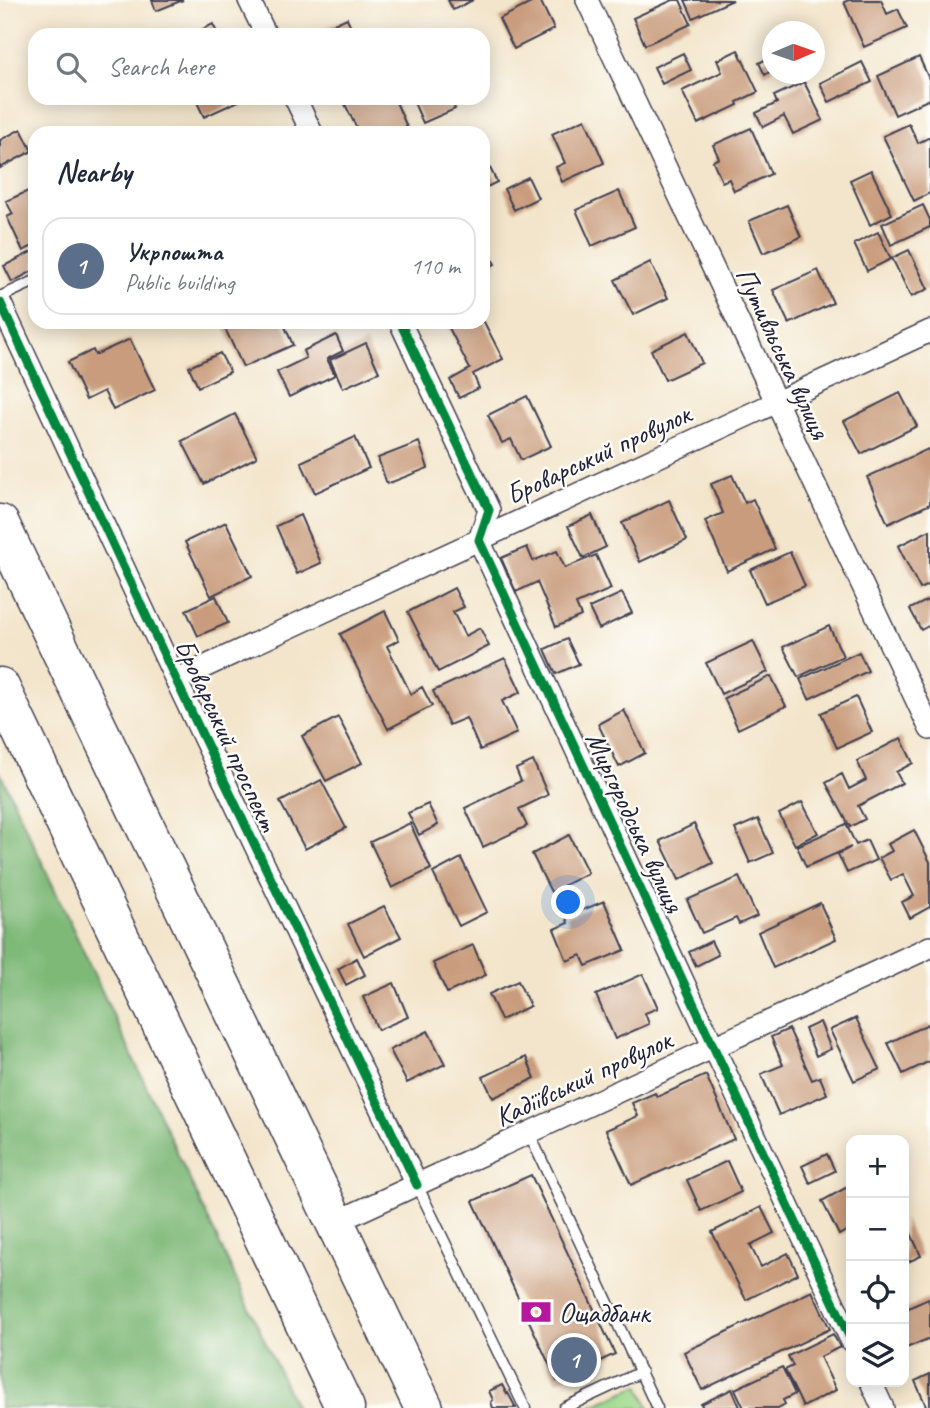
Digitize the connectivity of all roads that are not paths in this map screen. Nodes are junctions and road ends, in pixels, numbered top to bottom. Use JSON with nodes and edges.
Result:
{"nodes":[{"id":1,"x":249,"y":0,"type":"edge"},
{"id":2,"x":587,"y":0,"type":"edge"},
{"id":3,"x":262,"y":28,"type":"edge"},
{"id":4,"x":298,"y":105,"type":"edge"},
{"id":5,"x":309,"y":126,"type":"edge"},
{"id":6,"x":28,"y":285,"type":"edge"},
{"id":7,"x":0,"y":300,"type":"edge"},
{"id":8,"x":403,"y":329,"type":"edge"},
{"id":9,"x":930,"y":331,"type":"edge"},
{"id":10,"x":775,"y":402,"type":"junction"},
{"id":11,"x":0,"y":524,"type":"edge"},
{"id":12,"x":479,"y":540,"type":"junction"},
{"id":13,"x":176,"y":680,"type":"junction"},
{"id":14,"x":0,"y":687,"type":"edge"},
{"id":15,"x":930,"y":729,"type":"edge"},
{"id":16,"x":930,"y":947,"type":"edge"},
{"id":17,"x":714,"y":1048,"type":"junction"},
{"id":18,"x":529,"y":1133,"type":"junction"},
{"id":19,"x":417,"y":1185,"type":"junction"},
{"id":20,"x":334,"y":1223,"type":"junction"},
{"id":21,"x":846,"y":1329,"type":"edge"},
{"id":22,"x":641,"y":1372,"type":"junction"},
{"id":23,"x":873,"y":1387,"type":"edge"},
{"id":24,"x":345,"y":1408,"type":"edge"},
{"id":25,"x":424,"y":1408,"type":"edge"},
{"id":26,"x":525,"y":1408,"type":"edge"},
{"id":27,"x":564,"y":1408,"type":"edge"},
{"id":28,"x":657,"y":1408,"type":"edge"},
{"id":29,"x":883,"y":1408,"type":"edge"}],
"edges":[{"from":1,"to":3,"type":"street"},
{"from":2,"to":10,"type":"street","name":"Путивльська вулиця"},
{"from":4,"to":5,"type":"street"},
{"from":6,"to":7,"type":"lane"},
{"from":7,"to":13,"type":"street","name":"Броварський проспект"},
{"from":8,"to":12,"type":"street"},
{"from":9,"to":10,"type":"street","name":"Броварський провулок"},
{"from":10,"to":12,"type":"street","name":"Броварський провулок"},
{"from":10,"to":15,"type":"street","name":"Путивльська вулиця"},
{"from":11,"to":20,"type":"highway"},
{"from":12,"to":13,"type":"street","name":"Броварський провулок"},
{"from":12,"to":17,"type":"street","name":"Миргородська вулиця"},
{"from":13,"to":19,"type":"street","name":"Броварський проспект"},
{"from":14,"to":24,"type":"highway"},
{"from":16,"to":17,"type":"street","name":"Кадіївський провулок"},
{"from":17,"to":18,"type":"street","name":"Кадіївський провулок"},
{"from":17,"to":21,"type":"street","name":"Миргородська вулиця"},
{"from":18,"to":19,"type":"street","name":"Кадіївський провулок"},
{"from":18,"to":22,"type":"lane"},
{"from":19,"to":20,"type":"street","name":"Кадіївський провулок"},
{"from":19,"to":26,"type":"lane"},
{"from":20,"to":25,"type":"highway"},
{"from":22,"to":27,"type":"lane"},
{"from":22,"to":28,"type":"lane"},
{"from":23,"to":29,"type":"street"}]}
